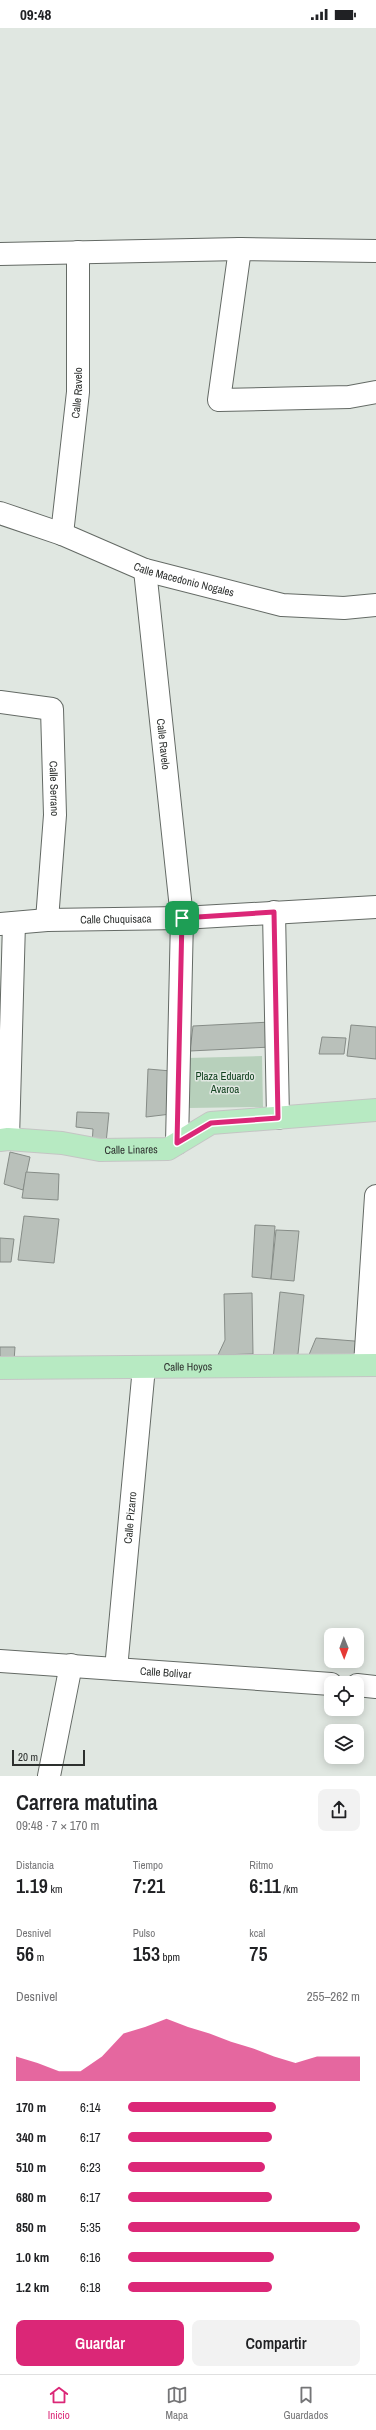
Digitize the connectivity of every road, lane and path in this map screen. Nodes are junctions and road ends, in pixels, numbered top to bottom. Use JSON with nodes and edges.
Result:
{"nodes":[{"id":1,"x":240,"y":249,"type":"junction"},
{"id":2,"x":376,"y":251,"type":"edge"},
{"id":3,"x":78,"y":252,"type":"junction"},
{"id":4,"x":0,"y":254,"type":"edge"},
{"id":5,"x":376,"y":392,"type":"edge"},
{"id":6,"x":0,"y":513,"type":"edge"},
{"id":7,"x":62,"y":534,"type":"junction"},
{"id":8,"x":145,"y":570,"type":"junction"},
{"id":9,"x":376,"y":606,"type":"edge"},
{"id":10,"x":0,"y":702,"type":"edge"},
{"id":11,"x":376,"y":907,"type":"edge"},
{"id":12,"x":274,"y":912,"type":"junction"},
{"id":13,"x":182,"y":918,"type":"junction"},
{"id":14,"x":47,"y":920,"type":"junction"},
{"id":15,"x":7,"y":924,"type":"edge"},
{"id":16,"x":376,"y":1110,"type":"edge"},
{"id":17,"x":278,"y":1118,"type":"junction"},
{"id":18,"x":4,"y":1139,"type":"edge"},
{"id":19,"x":177,"y":1143,"type":"junction"},
{"id":20,"x":376,"y":1196,"type":"edge"},
{"id":21,"x":371,"y":1365,"type":"edge"},
{"id":22,"x":144,"y":1366,"type":"junction"},
{"id":23,"x":0,"y":1368,"type":"edge"},
{"id":24,"x":0,"y":1661,"type":"edge"},
{"id":25,"x":71,"y":1665,"type":"junction"},
{"id":26,"x":116,"y":1669,"type":"junction"},
{"id":27,"x":324,"y":1684,"type":"edge"},
{"id":28,"x":364,"y":1686,"type":"edge"},
{"id":29,"x":376,"y":1687,"type":"edge"},
{"id":30,"x":49,"y":1776,"type":"edge"}],
"edges":[{"from":1,"to":2,"type":"street"},
{"from":1,"to":3,"type":"street"},
{"from":1,"to":5,"type":"street"},
{"from":3,"to":4,"type":"street"},
{"from":3,"to":7,"type":"street","name":"Calle Ravelo"},
{"from":6,"to":7,"type":"street","name":"Calle Macedonio Nogales"},
{"from":7,"to":8,"type":"street","name":"Calle Macedonio Nogales"},
{"from":8,"to":9,"type":"street","name":"Calle Macedonio Nogales"},
{"from":8,"to":13,"type":"street","name":"Calle Ravelo"},
{"from":10,"to":14,"type":"street","name":"Calle Serrano"},
{"from":11,"to":12,"type":"street","name":"Calle Chuquisaca"},
{"from":12,"to":13,"type":"street","name":"Calle Chuquisaca"},
{"from":12,"to":17,"type":"street"},
{"from":13,"to":14,"type":"street","name":"Calle Chuquisaca"},
{"from":13,"to":19,"type":"street","name":"Calle Ravelo"},
{"from":14,"to":15,"type":"street","name":"Calle Chuquisaca"},
{"from":15,"to":18,"type":"street"},
{"from":16,"to":17,"type":"main road","name":"Calle Linares"},
{"from":17,"to":19,"type":"main road","name":"Calle Linares"},
{"from":18,"to":19,"type":"main road","name":"Calle Linares"},
{"from":20,"to":21,"type":"street"},
{"from":21,"to":22,"type":"main road","name":"Calle Hoyos"},
{"from":22,"to":23,"type":"main road","name":"Calle Hoyos"},
{"from":22,"to":26,"type":"street","name":"Calle Pizarro"},
{"from":24,"to":25,"type":"street","name":"Calle Bolivar"},
{"from":25,"to":26,"type":"street","name":"Calle Bolivar"},
{"from":25,"to":30,"type":"street"},
{"from":26,"to":27,"type":"street","name":"Calle Bolivar"},
{"from":28,"to":29,"type":"street"}]}
